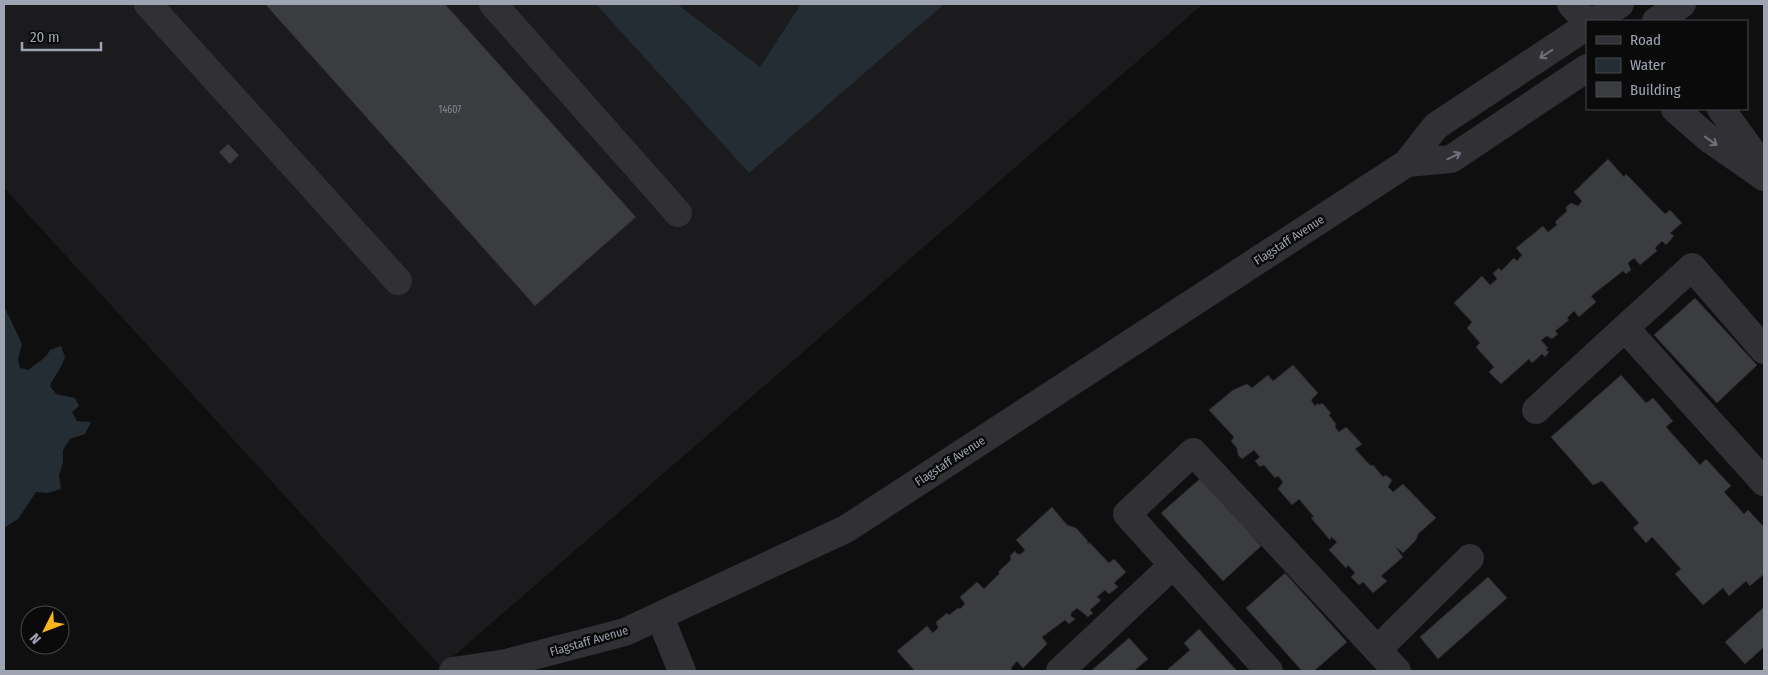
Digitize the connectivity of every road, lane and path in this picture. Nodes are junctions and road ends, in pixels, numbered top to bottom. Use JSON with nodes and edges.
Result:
{"nodes":[{"id":1,"x":148,"y":4,"type":"edge"},
{"id":2,"x":494,"y":4,"type":"edge"},
{"id":3,"x":1571,"y":4,"type":"edge"},
{"id":4,"x":1620,"y":4,"type":"edge"},
{"id":5,"x":1633,"y":4,"type":"edge"},
{"id":6,"x":1682,"y":4,"type":"edge"},
{"id":7,"x":1596,"y":20,"type":"edge"},
{"id":8,"x":1646,"y":20,"type":"edge"},
{"id":9,"x":1658,"y":20,"type":"edge"},
{"id":10,"x":1586,"y":21,"type":"edge"},
{"id":11,"x":1586,"y":27,"type":"edge"},
{"id":12,"x":1586,"y":69,"type":"edge"},
{"id":13,"x":1676,"y":110,"type":"edge"},
{"id":14,"x":1722,"y":110,"type":"edge"},
{"id":15,"x":1406,"y":163,"type":"junction"},
{"id":16,"x":1764,"y":168,"type":"edge"},
{"id":17,"x":1764,"y":177,"type":"edge"},
{"id":18,"x":678,"y":213,"type":"dead end"},
{"id":19,"x":398,"y":281,"type":"dead end"},
{"id":20,"x":1625,"y":328,"type":"junction"},
{"id":21,"x":1764,"y":350,"type":"edge"},
{"id":22,"x":1536,"y":410,"type":"dead end"},
{"id":23,"x":1764,"y":482,"type":"edge"},
{"id":24,"x":1470,"y":558,"type":"dead end"},
{"id":25,"x":1173,"y":565,"type":"junction"},
{"id":26,"x":660,"y":617,"type":"junction"},
{"id":27,"x":1377,"y":650,"type":"junction"},
{"id":28,"x":453,"y":671,"type":"edge"},
{"id":29,"x":682,"y":671,"type":"edge"},
{"id":30,"x":1060,"y":671,"type":"edge"},
{"id":31,"x":1269,"y":671,"type":"edge"},
{"id":32,"x":1397,"y":671,"type":"edge"}],
"edges":[{"from":1,"to":19,"type":"street"},
{"from":2,"to":18,"type":"street"},
{"from":3,"to":10,"type":"street"},
{"from":4,"to":7,"type":"street"},
{"from":5,"to":8,"type":"street"},
{"from":6,"to":9,"type":"street"},
{"from":11,"to":15,"type":"street","name":"Flagstaff Avenue","one_way":true},
{"from":15,"to":12,"type":"street","name":"Flagstaff Avenue","one_way":true},
{"from":13,"to":17,"type":"street","one_way":true},
{"from":14,"to":16,"type":"street"},
{"from":15,"to":26,"type":"street","name":"Flagstaff Avenue"},
{"from":20,"to":21,"type":"street"},
{"from":20,"to":22,"type":"street"},
{"from":20,"to":23,"type":"street"},
{"from":24,"to":27,"type":"street"},
{"from":25,"to":27,"type":"street"},
{"from":25,"to":30,"type":"street"},
{"from":25,"to":31,"type":"street"},
{"from":26,"to":28,"type":"street","name":"Flagstaff Avenue"},
{"from":26,"to":29,"type":"street"},
{"from":27,"to":32,"type":"street"}]}
